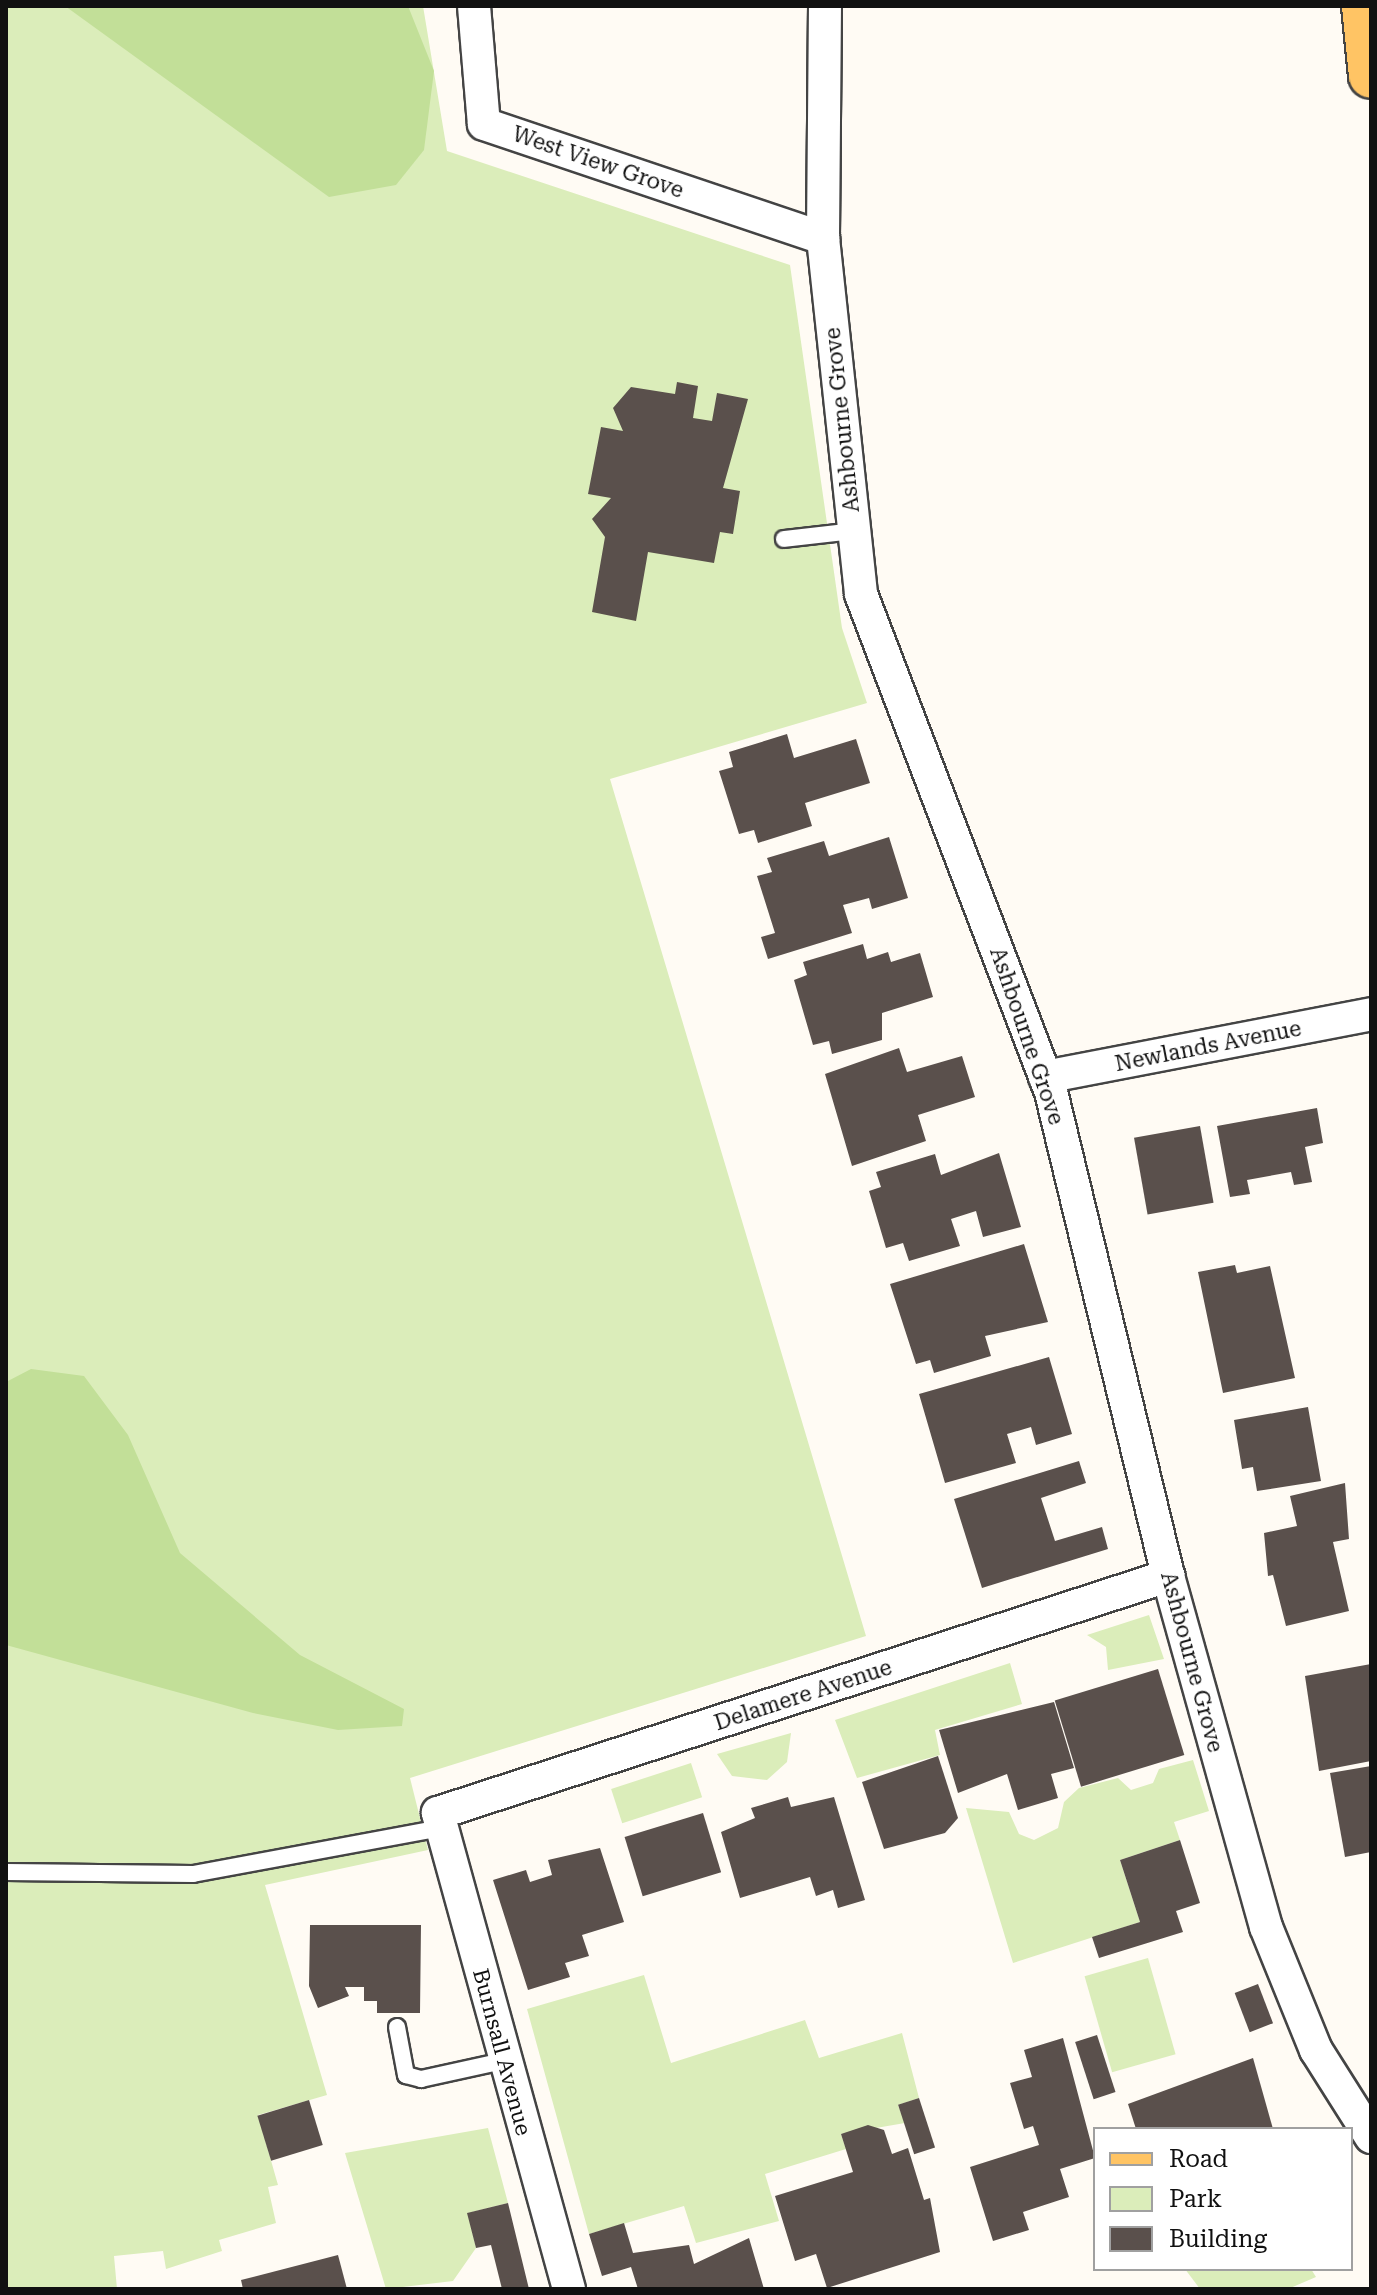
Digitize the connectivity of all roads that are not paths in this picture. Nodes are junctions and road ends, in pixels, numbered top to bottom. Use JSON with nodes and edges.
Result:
{"nodes":[{"id":1,"x":474,"y":6,"type":"edge"},
{"id":2,"x":825,"y":6,"type":"edge"},
{"id":3,"x":1364,"y":6,"type":"edge"},
{"id":4,"x":1371,"y":76,"type":"edge"},
{"id":5,"x":823,"y":238,"type":"junction"},
{"id":6,"x":854,"y":531,"type":"junction"},
{"id":7,"x":784,"y":539,"type":"dead end"},
{"id":8,"x":1371,"y":1014,"type":"edge"},
{"id":9,"x":1045,"y":1077,"type":"junction"},
{"id":10,"x":1168,"y":1576,"type":"junction"},
{"id":11,"x":440,"y":1821,"type":"junction"},
{"id":12,"x":6,"y":1872,"type":"edge"},
{"id":13,"x":397,"y":2027,"type":"dead end"},
{"id":14,"x":503,"y":2061,"type":"junction"},
{"id":15,"x":1371,"y":2137,"type":"edge"},
{"id":16,"x":569,"y":2289,"type":"edge"}],
"edges":[{"from":1,"to":5,"type":"street","name":"West View Grove"},
{"from":2,"to":5,"type":"street","name":"Ashbourne Grove"},
{"from":3,"to":4,"type":"main road"},
{"from":5,"to":6,"type":"street","name":"Ashbourne Grove"},
{"from":6,"to":7,"type":"lane"},
{"from":6,"to":9,"type":"street","name":"Ashbourne Grove"},
{"from":8,"to":9,"type":"street","name":"Newlands Avenue"},
{"from":9,"to":10,"type":"street","name":"Ashbourne Grove"},
{"from":10,"to":11,"type":"street","name":"Delamere Avenue"},
{"from":10,"to":15,"type":"street","name":"Ashbourne Grove"},
{"from":11,"to":12,"type":"lane"},
{"from":11,"to":14,"type":"street","name":"Burnsall Avenue"},
{"from":13,"to":14,"type":"lane"},
{"from":14,"to":16,"type":"street","name":"Burnsall Avenue"}]}
